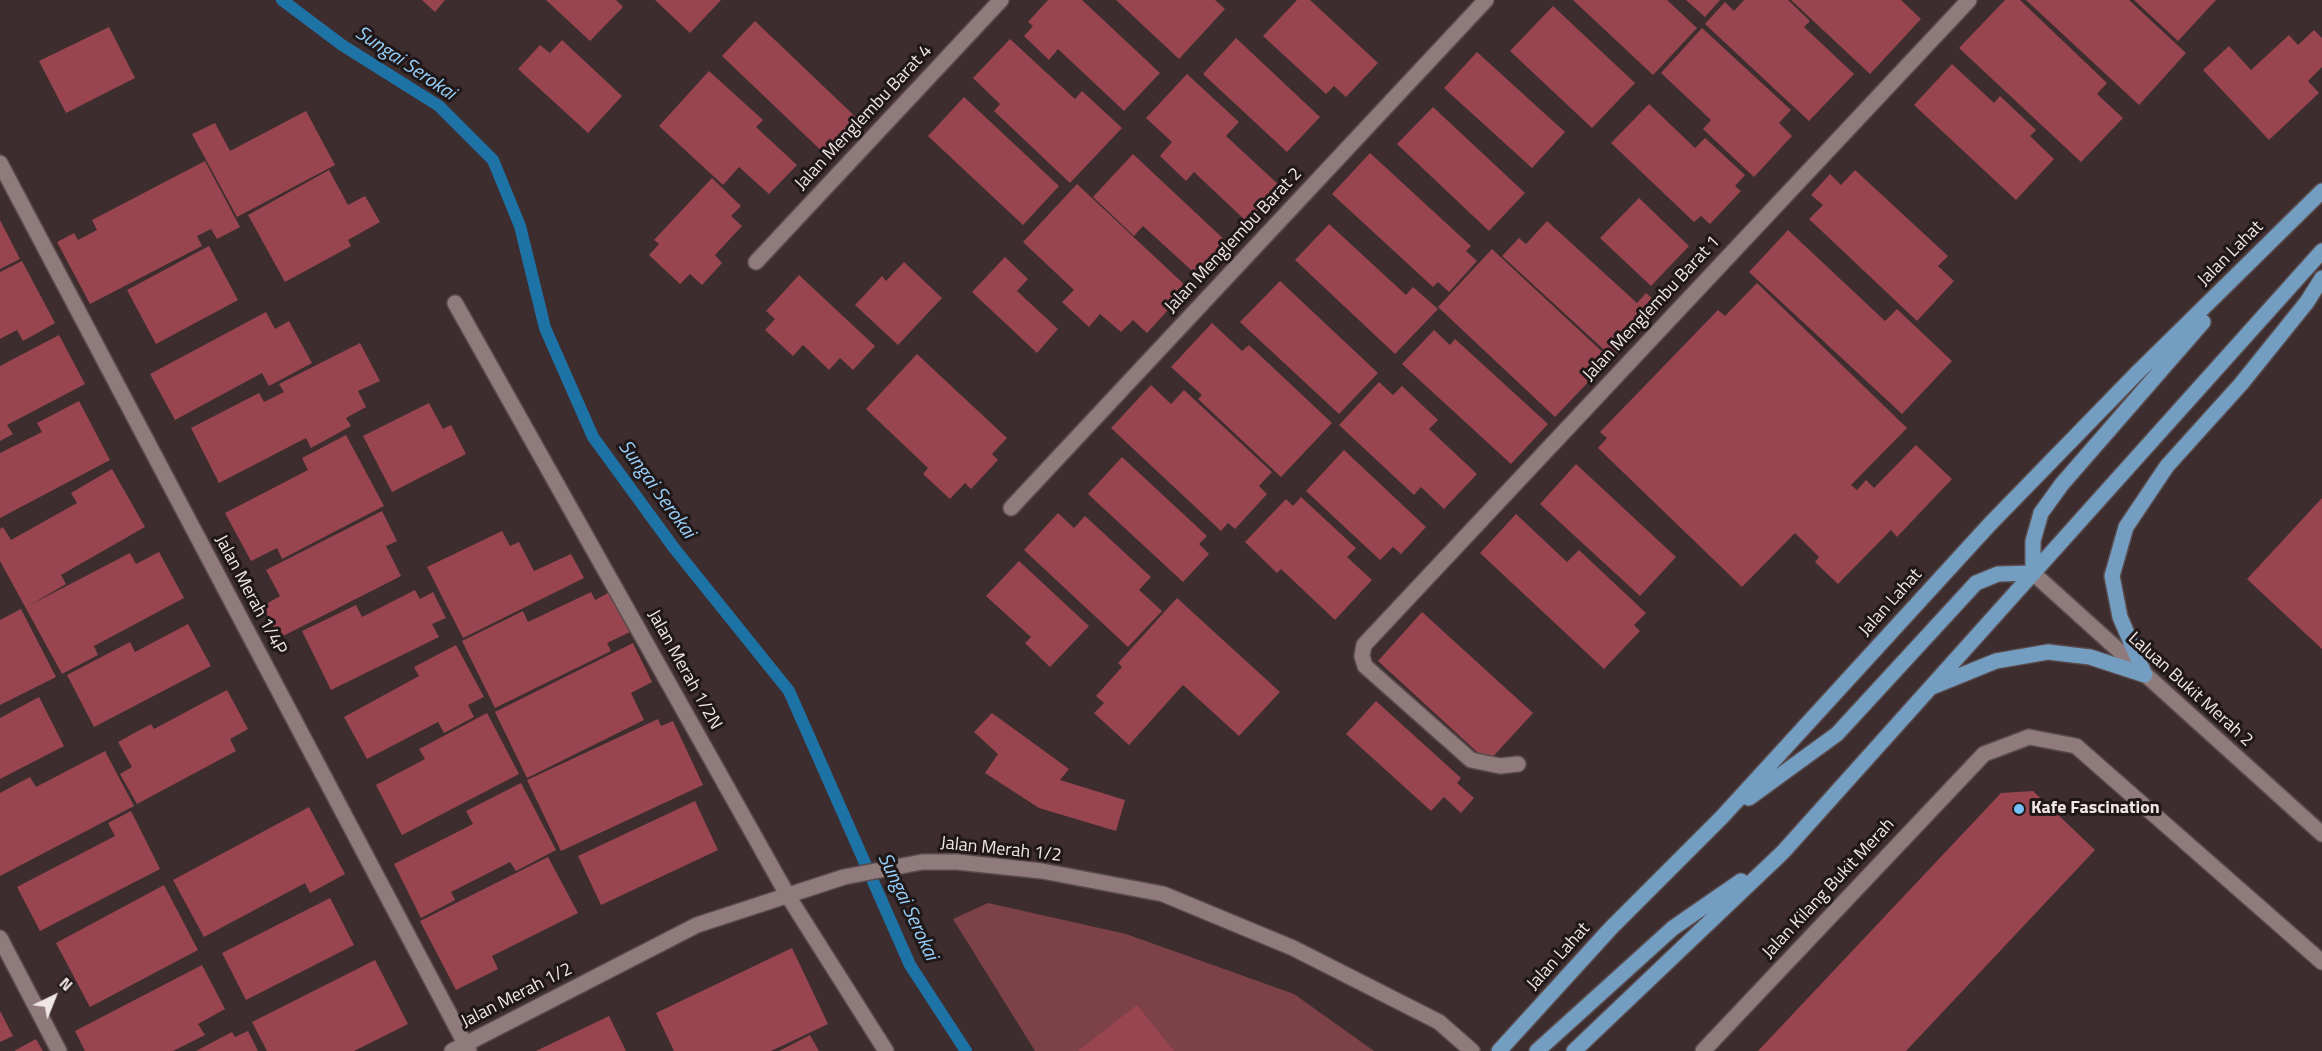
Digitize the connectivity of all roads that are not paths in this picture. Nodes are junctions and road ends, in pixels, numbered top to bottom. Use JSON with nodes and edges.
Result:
{"nodes":[{"id":1,"x":1001,"y":0,"type":"edge"},
{"id":2,"x":1486,"y":0,"type":"edge"},
{"id":3,"x":1969,"y":0,"type":"edge"},
{"id":4,"x":0,"y":163,"type":"edge"},
{"id":5,"x":2322,"y":191,"type":"edge"},
{"id":6,"x":2282,"y":231,"type":"junction"},
{"id":7,"x":2322,"y":251,"type":"edge"},
{"id":8,"x":756,"y":262,"type":"dead end"},
{"id":9,"x":2322,"y":278,"type":"edge"},
{"id":10,"x":455,"y":303,"type":"dead end"},
{"id":11,"x":1011,"y":508,"type":"dead end"},
{"id":12,"x":2033,"y":573,"type":"junction"},
{"id":13,"x":2145,"y":675,"type":"junction"},
{"id":14,"x":1929,"y":688,"type":"junction"},
{"id":15,"x":1518,"y":764,"type":"dead end"},
{"id":16,"x":1722,"y":817,"type":"junction"},
{"id":17,"x":2322,"y":834,"type":"edge"},
{"id":18,"x":1783,"y":852,"type":"junction"},
{"id":19,"x":788,"y":896,"type":"junction"},
{"id":20,"x":0,"y":938,"type":"edge"},
{"id":21,"x":2322,"y":962,"type":"edge"},
{"id":22,"x":462,"y":1049,"type":"edge"},
{"id":23,"x":58,"y":1051,"type":"edge"},
{"id":24,"x":886,"y":1051,"type":"edge"},
{"id":25,"x":1472,"y":1051,"type":"edge"},
{"id":26,"x":1499,"y":1051,"type":"edge"},
{"id":27,"x":1537,"y":1051,"type":"edge"},
{"id":28,"x":1574,"y":1051,"type":"edge"},
{"id":29,"x":1703,"y":1051,"type":"edge"}],
"edges":[{"from":1,"to":8,"type":"street","name":"Jalan Menglembu Barat 4"},
{"from":2,"to":11,"type":"street","name":"Jalan Menglembu Barat 2"},
{"from":3,"to":15,"type":"street","name":"Jalan Menglembu Barat 1"},
{"from":4,"to":22,"type":"street","name":"Jalan Merah 1/4P"},
{"from":5,"to":6,"type":"main road","name":"Jalan Lahat"},
{"from":6,"to":12,"type":"main road"},
{"from":6,"to":16,"type":"main road","name":"Jalan Lahat"},
{"from":7,"to":12,"type":"main road"},
{"from":9,"to":13,"type":"main road"},
{"from":10,"to":19,"type":"street","name":"Jalan Merah 1/2N"},
{"from":12,"to":13,"type":"street","name":"Laluan Bukit Merah 2"},
{"from":12,"to":14,"type":"main road"},
{"from":12,"to":16,"type":"main road"},
{"from":13,"to":14,"type":"main road"},
{"from":13,"to":17,"type":"street","name":"Laluan Bukit Merah 2"},
{"from":14,"to":18,"type":"main road"},
{"from":16,"to":26,"type":"main road","name":"Jalan Lahat"},
{"from":18,"to":27,"type":"main road"},
{"from":18,"to":28,"type":"main road"},
{"from":19,"to":22,"type":"street","name":"Jalan Merah 1/2"},
{"from":19,"to":24,"type":"street","name":"Jalan Merah 1/2N"},
{"from":19,"to":25,"type":"street","name":"Jalan Merah 1/2"},
{"from":20,"to":23,"type":"street"},
{"from":21,"to":29,"type":"street","name":"Jalan Kilang Bukit Merah"}]}
